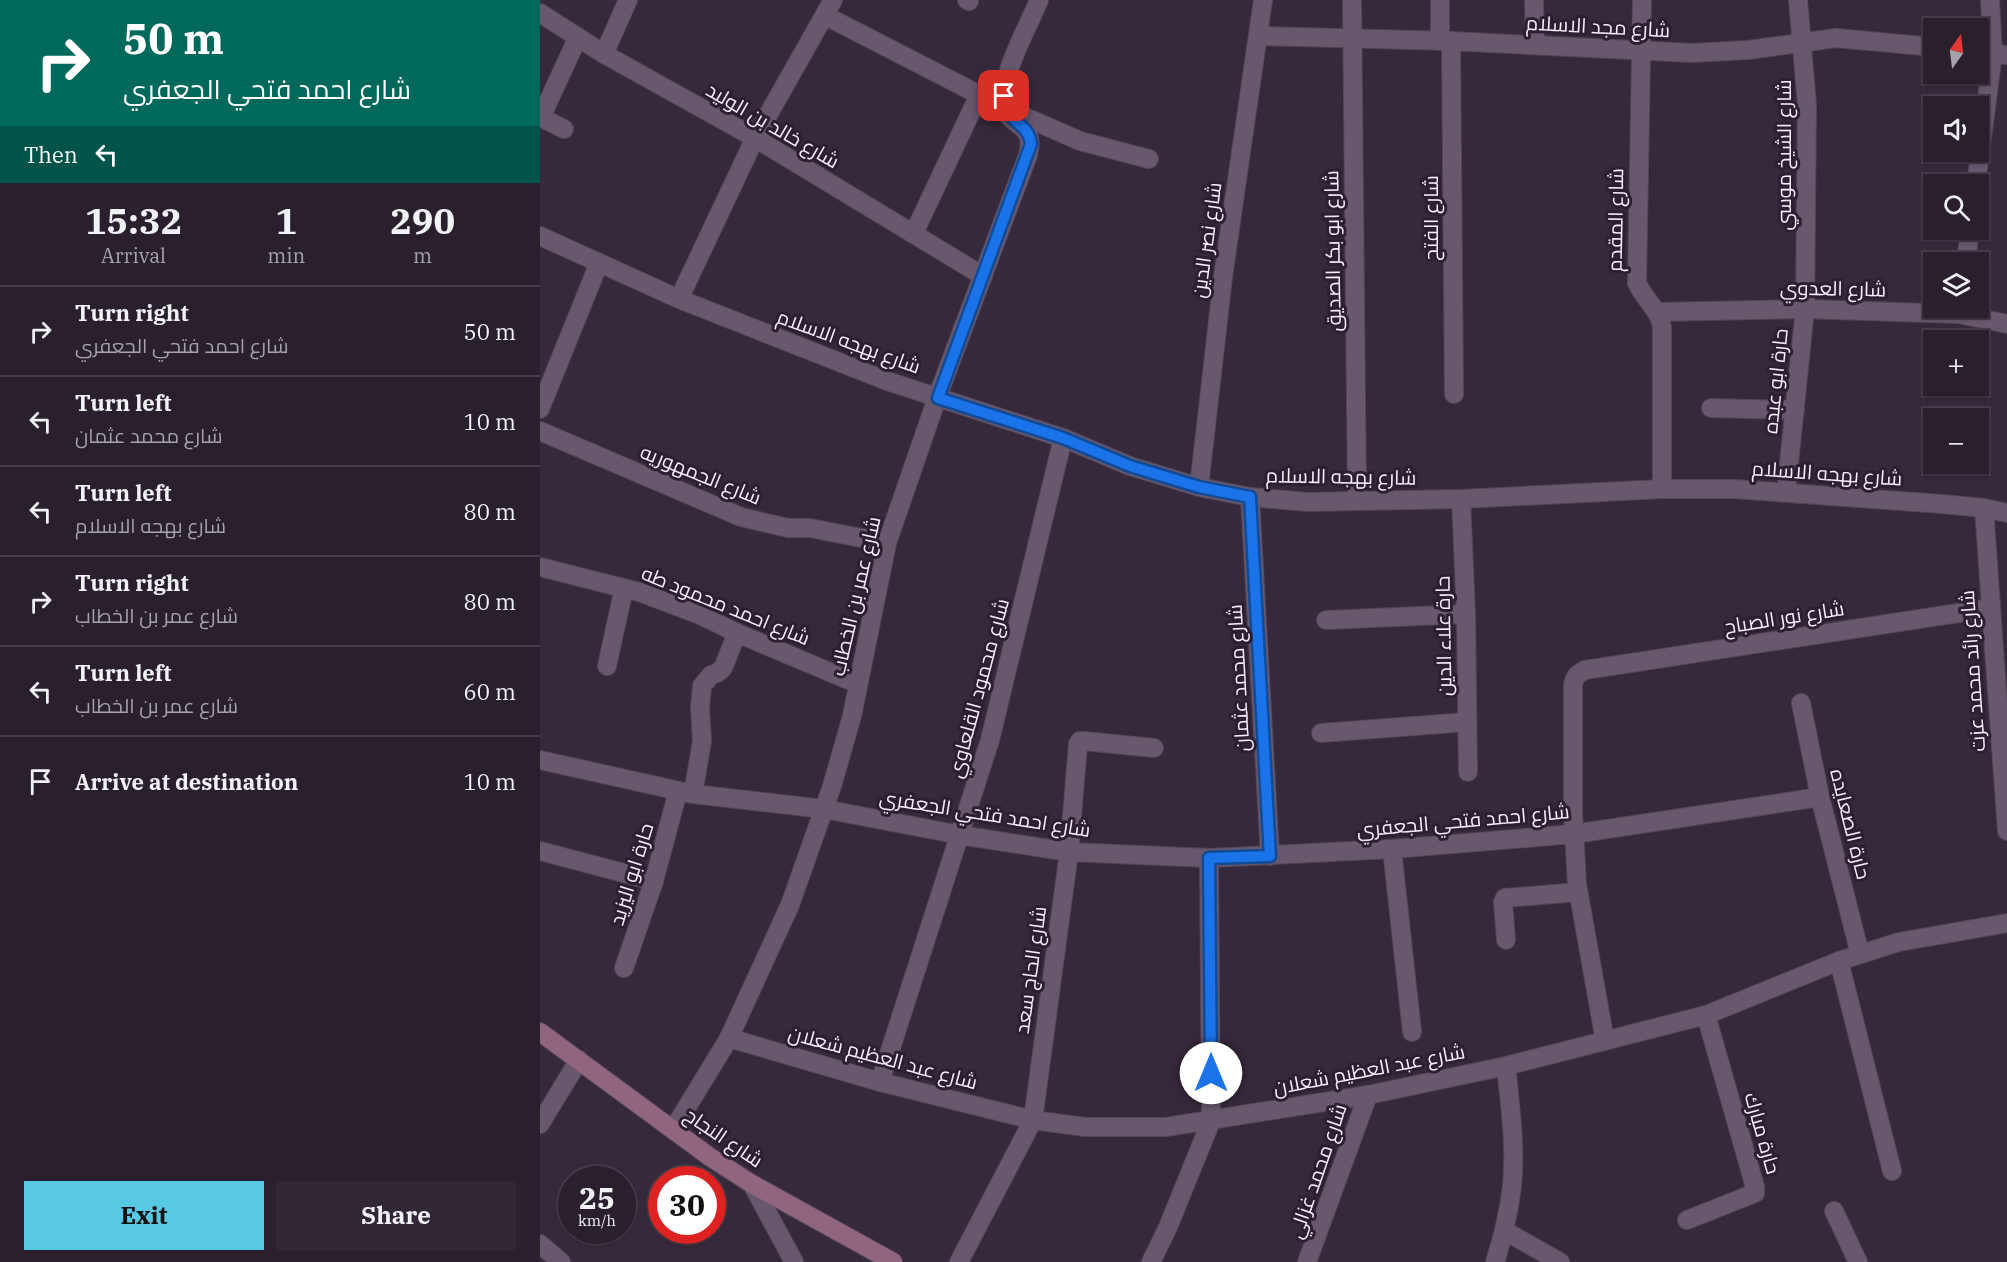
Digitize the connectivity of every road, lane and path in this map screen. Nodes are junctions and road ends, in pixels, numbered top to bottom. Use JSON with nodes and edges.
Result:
{"nodes":[{"id":1,"x":628,"y":0,"type":"edge"},
{"id":2,"x":1039,"y":0,"type":"edge"},
{"id":3,"x":1263,"y":0,"type":"edge"},
{"id":4,"x":1352,"y":0,"type":"edge"},
{"id":5,"x":1440,"y":0,"type":"edge"},
{"id":6,"x":1534,"y":0,"type":"edge"},
{"id":7,"x":1642,"y":0,"type":"edge"},
{"id":8,"x":1798,"y":0,"type":"edge"},
{"id":9,"x":1990,"y":0,"type":"edge"},
{"id":10,"x":829,"y":8,"type":"edge"},
{"id":11,"x":540,"y":13,"type":"edge"},
{"id":12,"x":1259,"y":36,"type":"junction"},
{"id":13,"x":578,"y":37,"type":"junction"},
{"id":14,"x":1352,"y":39,"type":"junction"},
{"id":15,"x":1446,"y":41,"type":"junction"},
{"id":16,"x":1803,"y":43,"type":"junction"},
{"id":17,"x":1535,"y":45,"type":"junction"},
{"id":18,"x":1923,"y":46,"type":"edge"},
{"id":19,"x":1640,"y":52,"type":"junction"},
{"id":20,"x":1993,"y":53,"type":"edge"},
{"id":21,"x":604,"y":54,"type":"junction"},
{"id":22,"x":979,"y":95,"type":"junction"},
{"id":23,"x":1005,"y":108,"type":"junction"},
{"id":24,"x":564,"y":129,"type":"dead end"},
{"id":25,"x":755,"y":138,"type":"junction"},
{"id":26,"x":1149,"y":159,"type":"dead end"},
{"id":27,"x":1977,"y":174,"type":"edge"},
{"id":28,"x":914,"y":233,"type":"junction"},
{"id":29,"x":540,"y":236,"type":"edge"},
{"id":30,"x":599,"y":263,"type":"junction"},
{"id":31,"x":983,"y":276,"type":"junction"},
{"id":32,"x":680,"y":299,"type":"junction"},
{"id":33,"x":1805,"y":309,"type":"junction"},
{"id":34,"x":1923,"y":311,"type":"edge"},
{"id":35,"x":1658,"y":312,"type":"junction"},
{"id":36,"x":1985,"y":318,"type":"edge"},
{"id":37,"x":2007,"y":324,"type":"edge"},
{"id":38,"x":1454,"y":394,"type":"dead end"},
{"id":39,"x":938,"y":398,"type":"junction"},
{"id":40,"x":1711,"y":408,"type":"dead end"},
{"id":41,"x":540,"y":409,"type":"edge"},
{"id":42,"x":1795,"y":410,"type":"junction"},
{"id":43,"x":540,"y":431,"type":"edge"},
{"id":44,"x":1063,"y":438,"type":"junction"},
{"id":45,"x":1199,"y":487,"type":"junction"},
{"id":46,"x":1662,"y":489,"type":"junction"},
{"id":47,"x":1786,"y":492,"type":"junction"},
{"id":48,"x":1250,"y":497,"type":"junction"},
{"id":49,"x":1461,"y":499,"type":"junction"},
{"id":50,"x":1357,"y":501,"type":"junction"},
{"id":51,"x":1984,"y":508,"type":"junction"},
{"id":52,"x":2007,"y":513,"type":"edge"},
{"id":53,"x":887,"y":543,"type":"junction"},
{"id":54,"x":540,"y":567,"type":"edge"},
{"id":55,"x":624,"y":588,"type":"junction"},
{"id":56,"x":1991,"y":608,"type":"junction"},
{"id":57,"x":1466,"y":614,"type":"junction"},
{"id":58,"x":1326,"y":620,"type":"dead end"},
{"id":59,"x":737,"y":633,"type":"junction"},
{"id":60,"x":607,"y":666,"type":"dead end"},
{"id":61,"x":858,"y":684,"type":"junction"},
{"id":62,"x":1801,"y":704,"type":"dead end"},
{"id":63,"x":1467,"y":722,"type":"junction"},
{"id":64,"x":1321,"y":733,"type":"dead end"},
{"id":65,"x":1154,"y":748,"type":"dead end"},
{"id":66,"x":540,"y":760,"type":"edge"},
{"id":67,"x":1468,"y":772,"type":"dead end"},
{"id":68,"x":2005,"y":790,"type":"edge"},
{"id":69,"x":685,"y":793,"type":"junction"},
{"id":70,"x":1820,"y":797,"type":"junction"},
{"id":71,"x":824,"y":809,"type":"junction"},
{"id":72,"x":2007,"y":831,"type":"edge"},
{"id":73,"x":1574,"y":834,"type":"junction"},
{"id":74,"x":960,"y":835,"type":"junction"},
{"id":75,"x":1392,"y":849,"type":"junction"},
{"id":76,"x":540,"y":851,"type":"edge"},
{"id":77,"x":1069,"y":852,"type":"junction"},
{"id":78,"x":1270,"y":856,"type":"junction"},
{"id":79,"x":1209,"y":858,"type":"junction"},
{"id":80,"x":654,"y":881,"type":"junction"},
{"id":81,"x":1578,"y":892,"type":"junction"},
{"id":82,"x":2007,"y":923,"type":"edge"},
{"id":83,"x":1506,"y":940,"type":"dead end"},
{"id":84,"x":1860,"y":954,"type":"junction"},
{"id":85,"x":1839,"y":961,"type":"junction"},
{"id":86,"x":624,"y":968,"type":"dead end"},
{"id":87,"x":1706,"y":1015,"type":"junction"},
{"id":88,"x":540,"y":1032,"type":"edge"},
{"id":89,"x":1412,"y":1032,"type":"dead end"},
{"id":90,"x":729,"y":1038,"type":"junction"},
{"id":91,"x":1605,"y":1041,"type":"junction"},
{"id":92,"x":579,"y":1060,"type":"junction"},
{"id":93,"x":1506,"y":1066,"type":"junction"},
{"id":94,"x":880,"y":1082,"type":"junction"},
{"id":95,"x":1368,"y":1095,"type":"junction"},
{"id":96,"x":1033,"y":1120,"type":"junction"},
{"id":97,"x":1211,"y":1121,"type":"junction"},
{"id":98,"x":540,"y":1124,"type":"edge"},
{"id":99,"x":673,"y":1130,"type":"junction"},
{"id":100,"x":1892,"y":1171,"type":"dead end"},
{"id":101,"x":752,"y":1184,"type":"junction"},
{"id":102,"x":1834,"y":1211,"type":"dead end"},
{"id":103,"x":1687,"y":1220,"type":"dead end"},
{"id":104,"x":1505,"y":1231,"type":"junction"},
{"id":105,"x":540,"y":1244,"type":"edge"},
{"id":106,"x":561,"y":1262,"type":"edge"},
{"id":107,"x":794,"y":1262,"type":"edge"},
{"id":108,"x":893,"y":1262,"type":"edge"},
{"id":109,"x":959,"y":1262,"type":"edge"},
{"id":110,"x":1151,"y":1262,"type":"edge"},
{"id":111,"x":1307,"y":1262,"type":"edge"},
{"id":112,"x":1495,"y":1262,"type":"edge"},
{"id":113,"x":1560,"y":1262,"type":"edge"},
{"id":114,"x":1858,"y":1262,"type":"edge"}],
"edges":[{"from":1,"to":21,"type":"street"},
{"from":2,"to":23,"type":"street"},
{"from":3,"to":12,"type":"street","name":"شارع نصر الدين"},
{"from":4,"to":14,"type":"street","name":"شارع ابو بكر الصديق"},
{"from":5,"to":15,"type":"street","name":"شارع الفتح"},
{"from":6,"to":17,"type":"street"},
{"from":7,"to":19,"type":"street","name":"شارع المقدم"},
{"from":8,"to":16,"type":"street","name":"شارع الشيخ موسي"},
{"from":9,"to":20,"type":"street"},
{"from":10,"to":22,"type":"street"},
{"from":10,"to":25,"type":"street"},
{"from":11,"to":13,"type":"street","name":"شارع خالد بن الوليد"},
{"from":12,"to":14,"type":"street","name":"شارع مجد الاسلام"},
{"from":12,"to":45,"type":"street","name":"شارع نصر الدين"},
{"from":13,"to":21,"type":"street","name":"شارع خالد بن الوليد"},
{"from":13,"to":24,"type":"street"},
{"from":14,"to":15,"type":"street","name":"شارع مجد الاسلام"},
{"from":14,"to":50,"type":"street","name":"شارع ابو بكر الصديق"},
{"from":15,"to":17,"type":"street","name":"شارع مجد الاسلام"},
{"from":15,"to":38,"type":"street","name":"شارع الفتح"},
{"from":16,"to":18,"type":"street","name":"شارع مجد الاسلام"},
{"from":16,"to":19,"type":"street","name":"شارع مجد الاسلام"},
{"from":16,"to":33,"type":"street","name":"شارع الشيخ موسي"},
{"from":17,"to":19,"type":"street","name":"شارع مجد الاسلام"},
{"from":19,"to":35,"type":"street","name":"شارع المقدم"},
{"from":20,"to":27,"type":"street"},
{"from":21,"to":25,"type":"street","name":"شارع خالد بن الوليد"},
{"from":22,"to":23,"type":"street"},
{"from":22,"to":28,"type":"street"},
{"from":23,"to":26,"type":"street"},
{"from":23,"to":31,"type":"street","name":"شارع عمر بن الخطاب"},
{"from":25,"to":28,"type":"street","name":"شارع خالد بن الوليد"},
{"from":25,"to":32,"type":"street"},
{"from":28,"to":31,"type":"street","name":"شارع خالد بن الوليد"},
{"from":29,"to":30,"type":"street","name":"شارع بهجه الاسلام"},
{"from":30,"to":32,"type":"street","name":"شارع بهجه الاسلام"},
{"from":30,"to":41,"type":"street"},
{"from":31,"to":39,"type":"street","name":"شارع عمر بن الخطاب"},
{"from":32,"to":39,"type":"street","name":"شارع بهجه الاسلام"},
{"from":33,"to":34,"type":"street","name":"شارع العدوي"},
{"from":33,"to":35,"type":"street","name":"شارع العدوي"},
{"from":33,"to":42,"type":"street","name":"حارة ابو عبده"},
{"from":35,"to":46,"type":"street"},
{"from":36,"to":37,"type":"street","name":"شارع العدوي"},
{"from":39,"to":44,"type":"street","name":"شارع بهجه الاسلام"},
{"from":39,"to":53,"type":"street","name":"شارع عمر بن الخطاب"},
{"from":40,"to":42,"type":"street"},
{"from":42,"to":47,"type":"street","name":"حارة ابو عبده"},
{"from":43,"to":53,"type":"street","name":"شارع الجمهوريه"},
{"from":44,"to":45,"type":"street","name":"شارع بهجه الاسلام"},
{"from":44,"to":74,"type":"street","name":"شارع محمود القلعاوي"},
{"from":45,"to":48,"type":"street","name":"شارع بهجه الاسلام"},
{"from":46,"to":47,"type":"street","name":"شارع بهجه الاسلام"},
{"from":46,"to":49,"type":"street","name":"شارع بهجه الاسلام"},
{"from":47,"to":51,"type":"street","name":"شارع بهجه الاسلام"},
{"from":48,"to":50,"type":"street","name":"شارع بهجه الاسلام"},
{"from":48,"to":78,"type":"street","name":"شارع محمد عثمان"},
{"from":49,"to":50,"type":"street","name":"شارع بهجه الاسلام"},
{"from":49,"to":57,"type":"street","name":"حارة علاء الدين"},
{"from":51,"to":52,"type":"street","name":"شارع بهجه الاسلام"},
{"from":51,"to":56,"type":"street","name":"شارع رائد محمد عزت"},
{"from":53,"to":61,"type":"street","name":"شارع عمر بن الخطاب"},
{"from":54,"to":55,"type":"street","name":"شارع احمد محمود طه"},
{"from":55,"to":59,"type":"street","name":"شارع احمد محمود طه"},
{"from":55,"to":60,"type":"street"},
{"from":56,"to":68,"type":"street","name":"شارع رائد محمد عزت"},
{"from":56,"to":73,"type":"street","name":"شارع نور الصباح"},
{"from":57,"to":58,"type":"street"},
{"from":57,"to":63,"type":"street","name":"حارة علاء الدين"},
{"from":59,"to":61,"type":"street","name":"شارع احمد محمود طه"},
{"from":59,"to":69,"type":"street","name":"حارة ابو اليزيد"},
{"from":61,"to":71,"type":"street","name":"شارع عمر بن الخطاب"},
{"from":62,"to":70,"type":"street","name":"حارة الصعايده"},
{"from":63,"to":64,"type":"street"},
{"from":63,"to":67,"type":"street","name":"حارة علاء الدين"},
{"from":65,"to":77,"type":"street","name":"شارع الحاج سعد"},
{"from":66,"to":69,"type":"street","name":"شارع احمد فتحي الجعفري"},
{"from":68,"to":72,"type":"street","name":"شارع رائد محمد عزت"},
{"from":69,"to":71,"type":"street","name":"شارع احمد فتحي الجعفري"},
{"from":69,"to":80,"type":"street","name":"حارة ابو اليزيد"},
{"from":70,"to":73,"type":"street","name":"شارع احمد فتحي الجعفري"},
{"from":70,"to":84,"type":"street","name":"حارة الصعايده"},
{"from":71,"to":74,"type":"street","name":"شارع احمد فتحي الجعفري"},
{"from":71,"to":90,"type":"street","name":"شارع عمر بن الخطاب"},
{"from":73,"to":75,"type":"street","name":"شارع احمد فتحي الجعفري"},
{"from":73,"to":81,"type":"street"},
{"from":74,"to":77,"type":"street","name":"شارع احمد فتحي الجعفري"},
{"from":74,"to":94,"type":"street","name":"شارع محمود القلعاوي"},
{"from":75,"to":78,"type":"street","name":"شارع احمد فتحي الجعفري"},
{"from":75,"to":89,"type":"street"},
{"from":76,"to":80,"type":"street"},
{"from":77,"to":79,"type":"street","name":"شارع احمد فتحي الجعفري"},
{"from":77,"to":96,"type":"street","name":"شارع الحاج سعد"},
{"from":78,"to":79,"type":"street","name":"شارع احمد فتحي الجعفري"},
{"from":79,"to":97,"type":"street"},
{"from":80,"to":86,"type":"street","name":"حارة ابو اليزيد"},
{"from":81,"to":83,"type":"street"},
{"from":81,"to":91,"type":"street"},
{"from":82,"to":84,"type":"street","name":"شارع عبد العظيم شعلان"},
{"from":84,"to":85,"type":"street","name":"شارع عبد العظيم شعلان"},
{"from":85,"to":87,"type":"street","name":"شارع عبد العظيم شعلان"},
{"from":85,"to":100,"type":"street"},
{"from":87,"to":91,"type":"street","name":"شارع عبد العظيم شعلان"},
{"from":87,"to":103,"type":"street","name":"حارة مبارك"},
{"from":88,"to":92,"type":"street","name":"شارع النجاح"},
{"from":90,"to":94,"type":"street","name":"شارع عبد العظيم شعلان"},
{"from":90,"to":99,"type":"street","name":"شارع عمر بن الخطاب"},
{"from":91,"to":93,"type":"street","name":"شارع عبد العظيم شعلان"},
{"from":92,"to":98,"type":"street"},
{"from":92,"to":99,"type":"street","name":"شارع النجاح"},
{"from":93,"to":95,"type":"street","name":"شارع عبد العظيم شعلان"},
{"from":93,"to":104,"type":"street"},
{"from":94,"to":96,"type":"street","name":"شارع عبد العظيم شعلان"},
{"from":95,"to":97,"type":"street","name":"شارع عبد العظيم شعلان"},
{"from":95,"to":111,"type":"street","name":"شارع محمد غزالي"},
{"from":96,"to":97,"type":"street","name":"شارع عبد العظيم شعلان"},
{"from":96,"to":109,"type":"street","name":"شارع الحاج سعد"},
{"from":97,"to":110,"type":"street"},
{"from":99,"to":101,"type":"street","name":"شارع النجاح"},
{"from":101,"to":107,"type":"street"},
{"from":101,"to":108,"type":"street","name":"شارع النجاح"},
{"from":102,"to":114,"type":"street"},
{"from":104,"to":112,"type":"street"},
{"from":104,"to":113,"type":"street"},
{"from":105,"to":106,"type":"street"}]}
